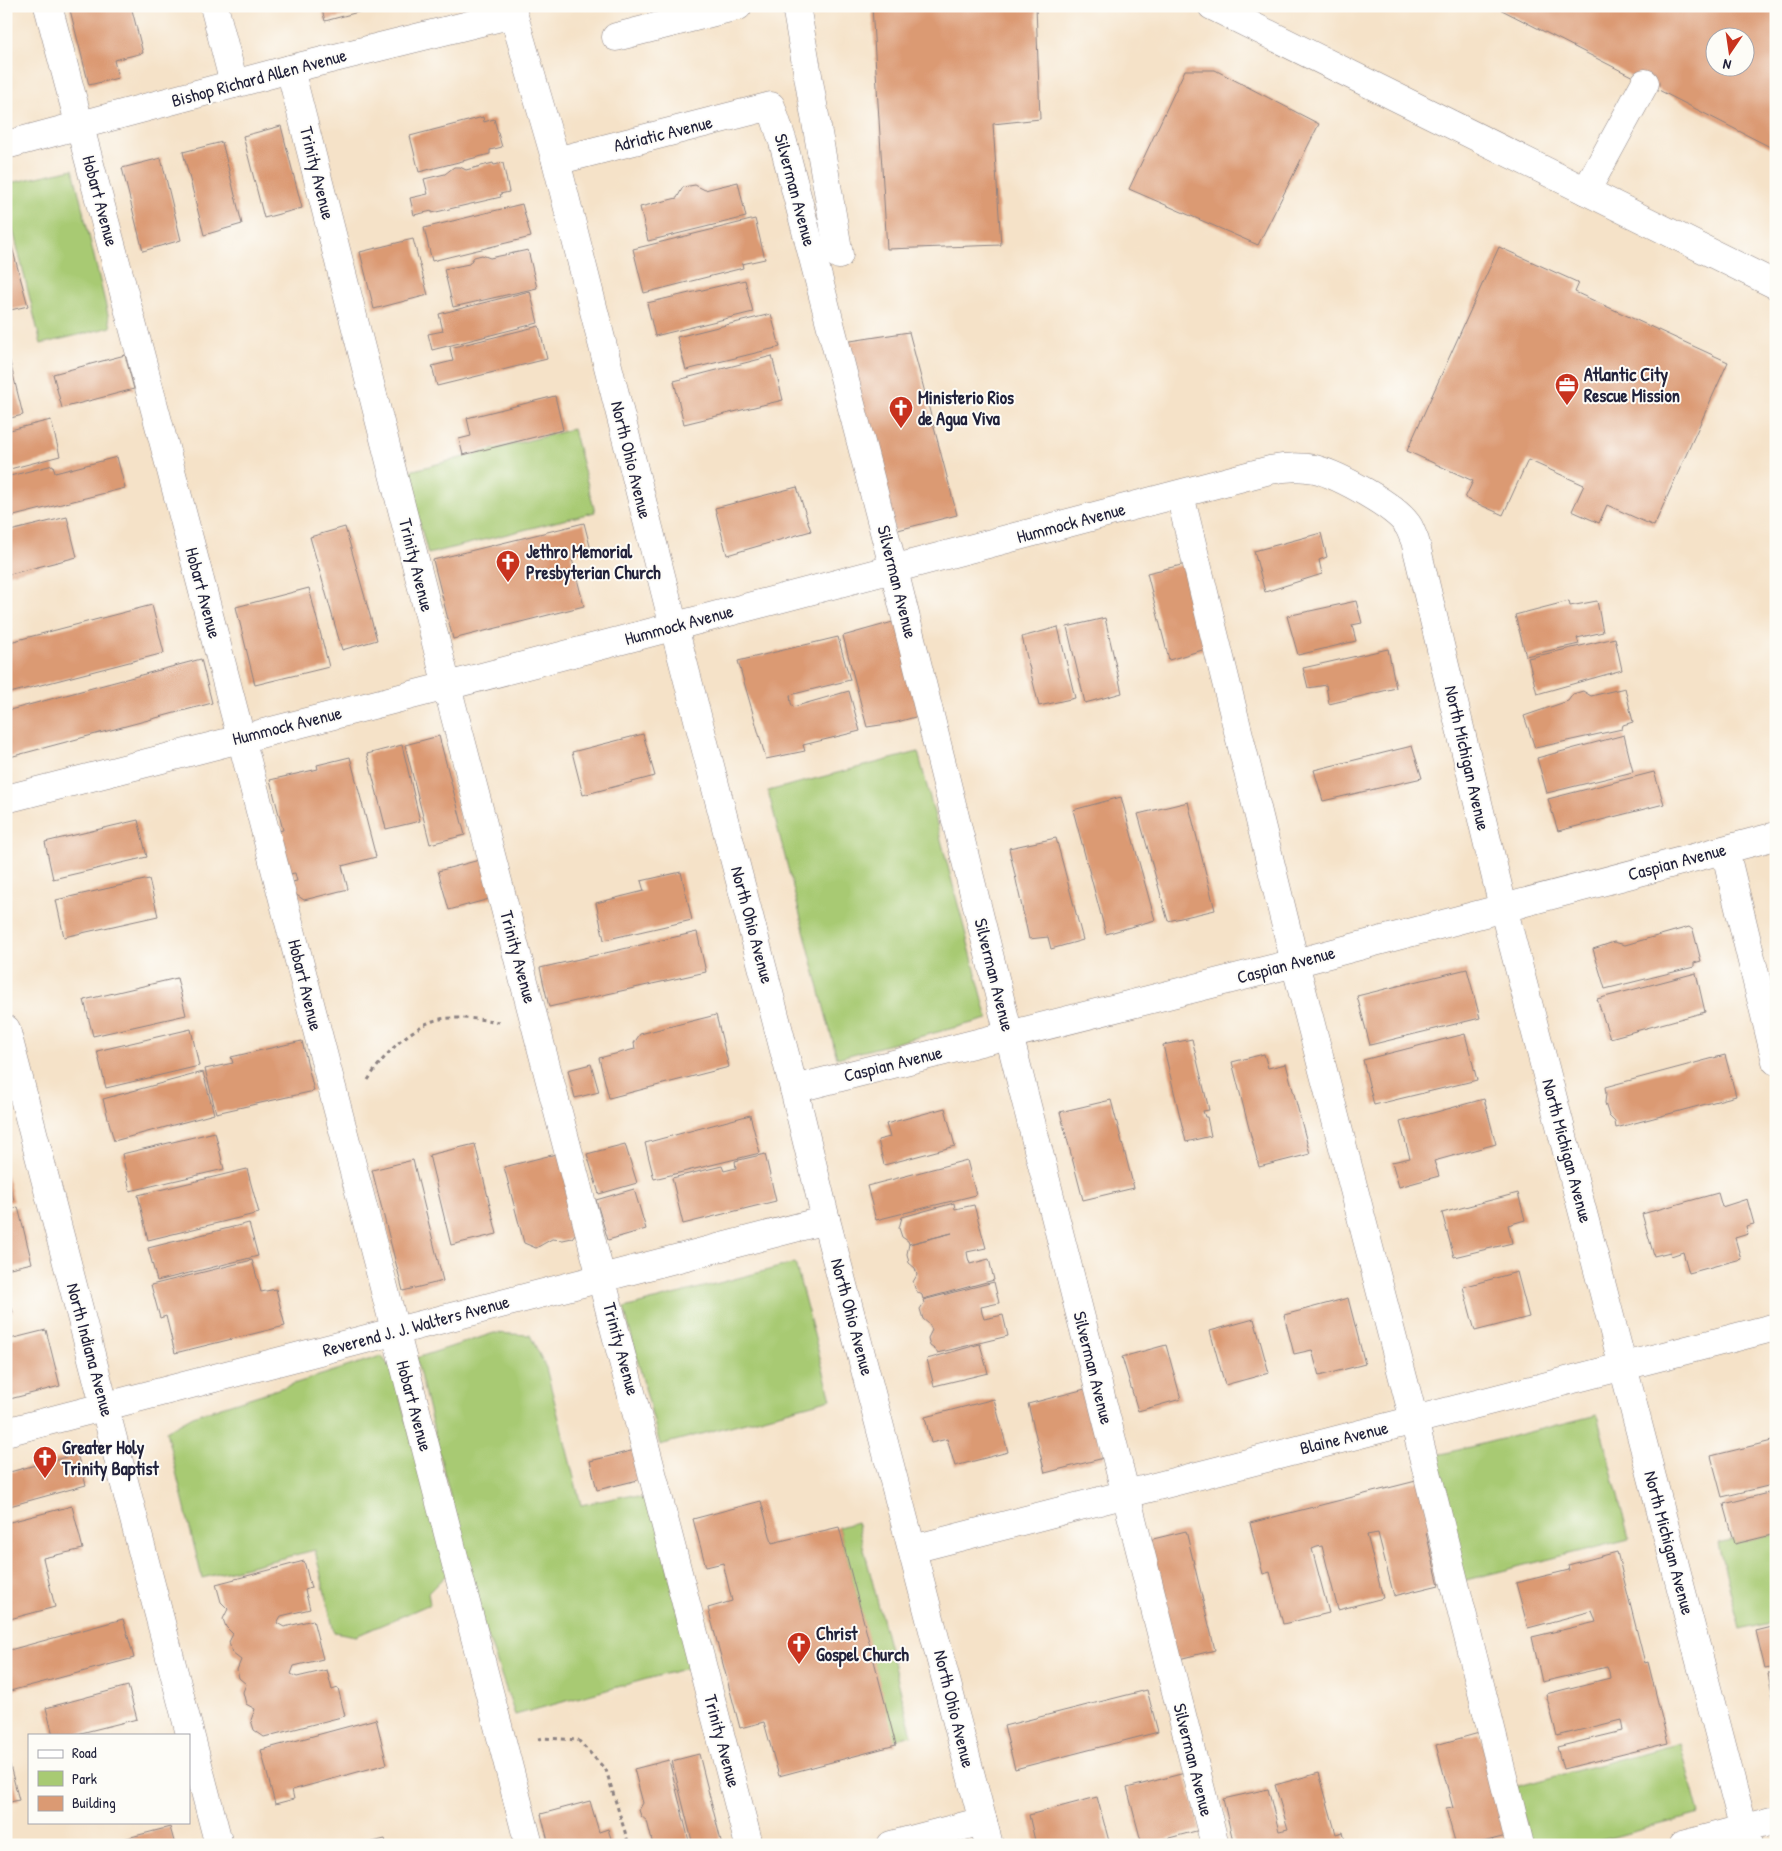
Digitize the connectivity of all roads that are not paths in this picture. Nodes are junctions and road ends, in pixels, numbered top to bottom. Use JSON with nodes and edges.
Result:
{"nodes":[{"id":1,"x":48,"y":6,"type":"edge"},
{"id":2,"x":214,"y":6,"type":"edge"},
{"id":3,"x":738,"y":6,"type":"edge"},
{"id":4,"x":796,"y":6,"type":"edge"},
{"id":5,"x":1212,"y":6,"type":"edge"},
{"id":6,"x":512,"y":10,"type":"edge"},
{"id":7,"x":616,"y":37,"type":"dead end"},
{"id":8,"x":290,"y":69,"type":"junction"},
{"id":9,"x":1645,"y":83,"type":"dead end"},
{"id":10,"x":234,"y":84,"type":"junction"},
{"id":11,"x":771,"y":106,"type":"joint"},
{"id":12,"x":80,"y":125,"type":"junction"},
{"id":13,"x":6,"y":145,"type":"edge"},
{"id":14,"x":556,"y":161,"type":"junction"},
{"id":15,"x":1586,"y":191,"type":"junction"},
{"id":16,"x":839,"y":255,"type":"dead end"},
{"id":17,"x":1776,"y":285,"type":"edge"},
{"id":18,"x":1350,"y":485,"type":"joint"},
{"id":19,"x":1180,"y":495,"type":"junction"},
{"id":20,"x":894,"y":570,"type":"junction"},
{"id":21,"x":674,"y":627,"type":"junction"},
{"id":22,"x":447,"y":686,"type":"junction"},
{"id":23,"x":241,"y":738,"type":"junction"},
{"id":24,"x":6,"y":799,"type":"edge"},
{"id":25,"x":1776,"y":836,"type":"edge"},
{"id":26,"x":1725,"y":850,"type":"junction"},
{"id":27,"x":1503,"y":907,"type":"junction"},
{"id":28,"x":1295,"y":963,"type":"junction"},
{"id":29,"x":6,"y":1029,"type":"edge"},
{"id":30,"x":1009,"y":1035,"type":"junction"},
{"id":31,"x":1776,"y":1061,"type":"edge"},
{"id":32,"x":794,"y":1089,"type":"junction"},
{"id":33,"x":17,"y":1118,"type":"edge"},
{"id":34,"x":826,"y":1220,"type":"junction"},
{"id":35,"x":602,"y":1277,"type":"junction"},
{"id":36,"x":1776,"y":1327,"type":"edge"},
{"id":37,"x":394,"y":1331,"type":"junction"},
{"id":38,"x":1624,"y":1366,"type":"junction"},
{"id":39,"x":105,"y":1406,"type":"junction"},
{"id":40,"x":1414,"y":1420,"type":"junction"},
{"id":41,"x":6,"y":1432,"type":"edge"},
{"id":42,"x":1125,"y":1495,"type":"junction"},
{"id":43,"x":913,"y":1550,"type":"junction"},
{"id":44,"x":189,"y":1734,"type":"edge"},
{"id":45,"x":190,"y":1736,"type":"edge"},
{"id":46,"x":1776,"y":1820,"type":"edge"},
{"id":47,"x":986,"y":1833,"type":"edge"},
{"id":48,"x":1745,"y":1837,"type":"edge"},
{"id":49,"x":218,"y":1845,"type":"edge"},
{"id":50,"x":529,"y":1845,"type":"edge"},
{"id":51,"x":749,"y":1845,"type":"edge"},
{"id":52,"x":891,"y":1845,"type":"edge"},
{"id":53,"x":1215,"y":1845,"type":"edge"},
{"id":54,"x":1520,"y":1845,"type":"edge"},
{"id":55,"x":1682,"y":1845,"type":"edge"}],
"edges":[{"from":1,"to":12,"type":"street","name":"Hobart Avenue"},
{"from":2,"to":10,"type":"street"},
{"from":3,"to":7,"type":"street"},
{"from":4,"to":16,"type":"street"},
{"from":5,"to":15,"type":"street"},
{"from":6,"to":8,"type":"street","name":"Bishop Richard Allen Avenue"},
{"from":6,"to":14,"type":"street","name":"North Ohio Avenue"},
{"from":8,"to":10,"type":"street","name":"Bishop Richard Allen Avenue"},
{"from":8,"to":22,"type":"street","name":"Trinity Avenue"},
{"from":9,"to":15,"type":"street"},
{"from":10,"to":12,"type":"street","name":"Bishop Richard Allen Avenue"},
{"from":11,"to":14,"type":"street","name":"Adriatic Avenue"},
{"from":11,"to":20,"type":"street","name":"Silverman Avenue"},
{"from":12,"to":13,"type":"street","name":"Bishop Richard Allen Avenue"},
{"from":12,"to":23,"type":"street","name":"Hobart Avenue"},
{"from":14,"to":21,"type":"street","name":"North Ohio Avenue"},
{"from":15,"to":17,"type":"street"},
{"from":18,"to":19,"type":"street","name":"Hummock Avenue"},
{"from":18,"to":27,"type":"street","name":"North Michigan Avenue"},
{"from":19,"to":20,"type":"street","name":"Hummock Avenue"},
{"from":19,"to":28,"type":"street"},
{"from":20,"to":21,"type":"street","name":"Hummock Avenue"},
{"from":20,"to":30,"type":"street","name":"Silverman Avenue"},
{"from":21,"to":22,"type":"street","name":"Hummock Avenue"},
{"from":21,"to":32,"type":"street","name":"North Ohio Avenue"},
{"from":22,"to":23,"type":"street","name":"Hummock Avenue"},
{"from":22,"to":35,"type":"street","name":"Trinity Avenue"},
{"from":23,"to":24,"type":"street","name":"Hummock Avenue"},
{"from":23,"to":37,"type":"street","name":"Hobart Avenue"},
{"from":25,"to":26,"type":"street","name":"Caspian Avenue"},
{"from":26,"to":27,"type":"street","name":"Caspian Avenue"},
{"from":26,"to":31,"type":"street"},
{"from":27,"to":28,"type":"street","name":"Caspian Avenue"},
{"from":27,"to":38,"type":"street","name":"North Michigan Avenue"},
{"from":28,"to":30,"type":"street","name":"Caspian Avenue"},
{"from":28,"to":40,"type":"street"},
{"from":29,"to":33,"type":"street","name":"North Indiana Avenue"},
{"from":30,"to":32,"type":"street","name":"Caspian Avenue"},
{"from":30,"to":42,"type":"street","name":"Silverman Avenue"},
{"from":32,"to":34,"type":"street","name":"North Ohio Avenue"},
{"from":33,"to":39,"type":"street","name":"North Indiana Avenue"},
{"from":34,"to":35,"type":"street","name":"Reverend J. J. Walters Avenue"},
{"from":34,"to":43,"type":"street","name":"North Ohio Avenue"},
{"from":35,"to":37,"type":"street","name":"Reverend J. J. Walters Avenue"},
{"from":35,"to":51,"type":"street","name":"Trinity Avenue"},
{"from":36,"to":38,"type":"street","name":"Blaine Avenue"},
{"from":37,"to":39,"type":"street","name":"Reverend J. J. Walters Avenue"},
{"from":37,"to":50,"type":"street","name":"Hobart Avenue"},
{"from":38,"to":40,"type":"street","name":"Blaine Avenue"},
{"from":38,"to":48,"type":"street","name":"North Michigan Avenue"},
{"from":39,"to":41,"type":"street","name":"Reverend J. J. Walters Avenue"},
{"from":39,"to":44,"type":"street","name":"North Indiana Avenue"},
{"from":40,"to":42,"type":"street","name":"Blaine Avenue"},
{"from":40,"to":54,"type":"street"},
{"from":42,"to":43,"type":"street","name":"Blaine Avenue"},
{"from":42,"to":53,"type":"street","name":"Silverman Avenue"},
{"from":43,"to":47,"type":"street","name":"North Ohio Avenue"},
{"from":45,"to":49,"type":"street","name":"North Indiana Avenue"},
{"from":46,"to":48,"type":"street"},
{"from":47,"to":52,"type":"street"},
{"from":48,"to":55,"type":"street"}]}
